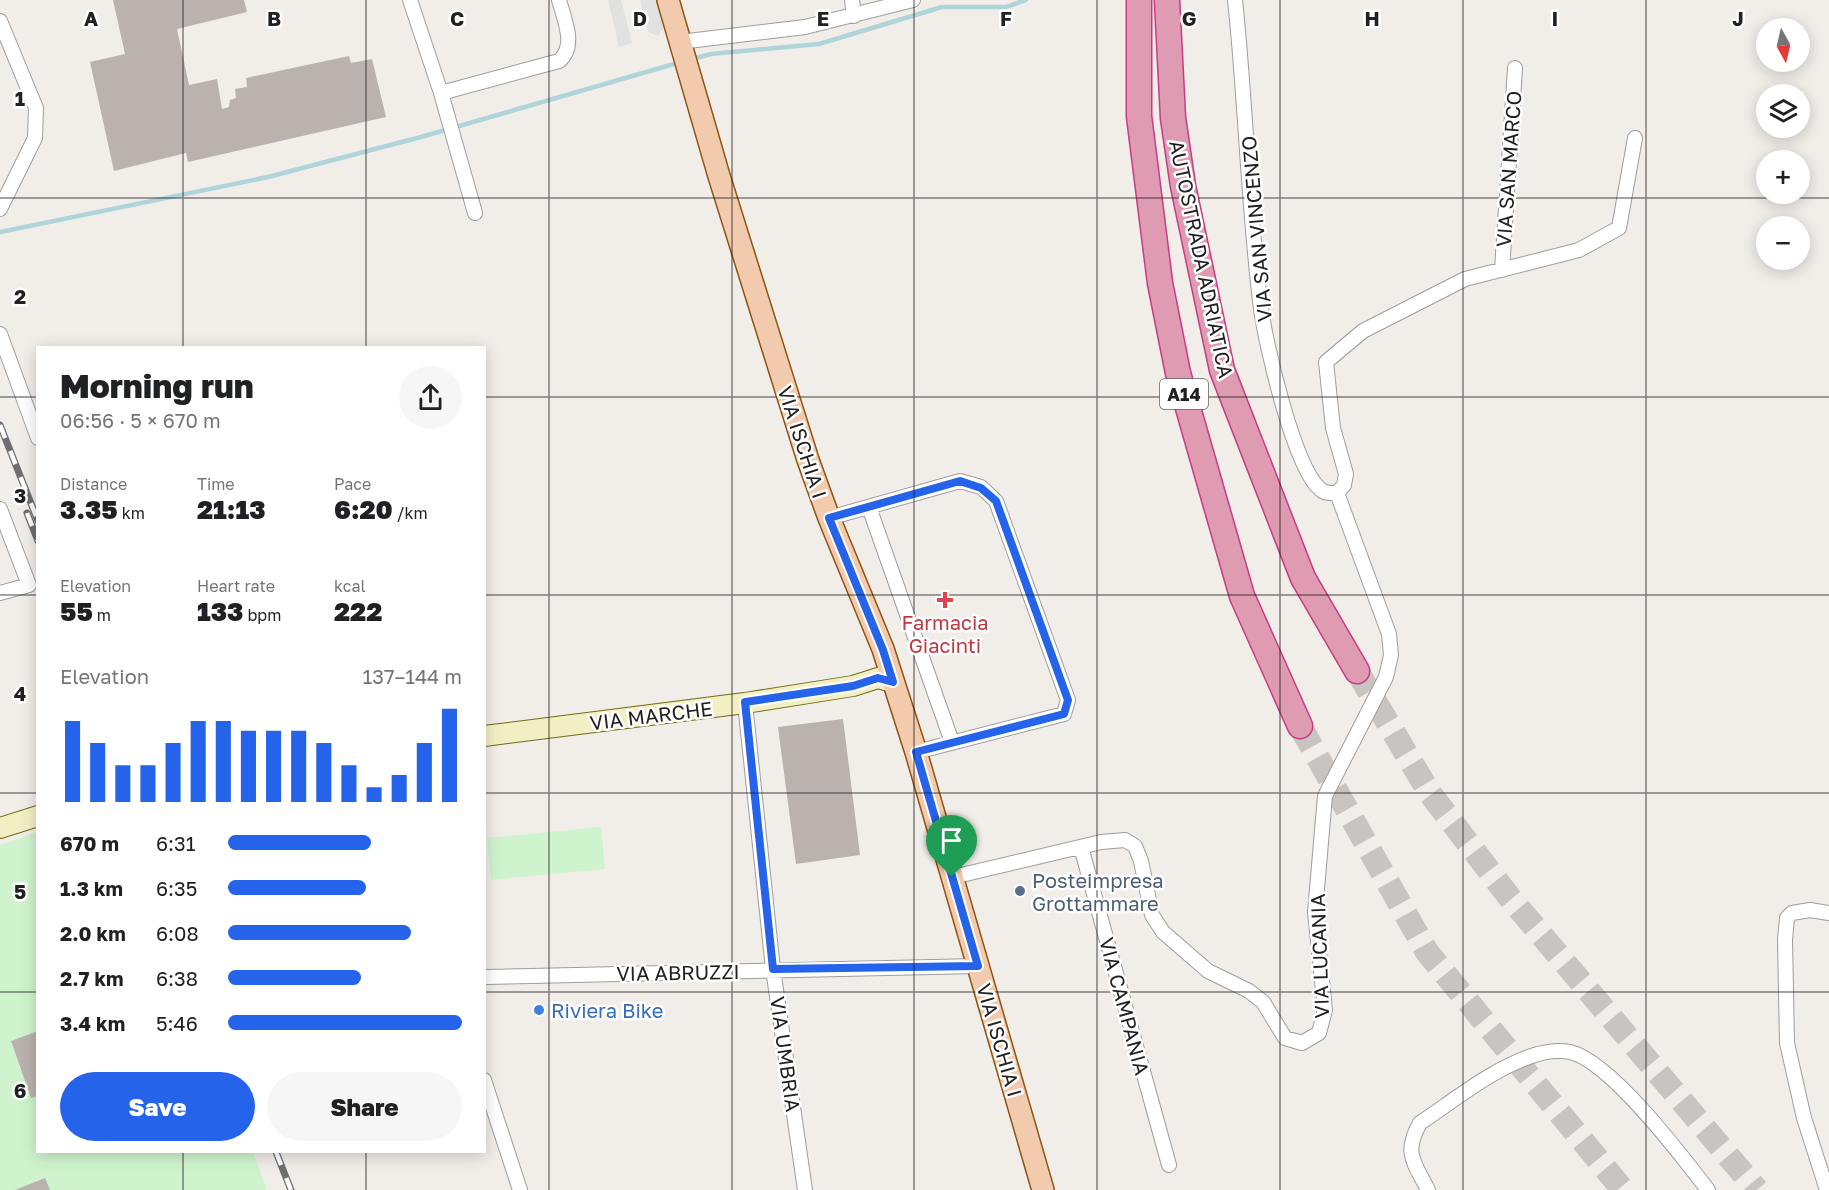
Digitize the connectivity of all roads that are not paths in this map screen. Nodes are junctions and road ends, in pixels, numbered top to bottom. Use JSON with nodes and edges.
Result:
{"nodes":[{"id":1,"x":410,"y":0,"type":"edge"},
{"id":2,"x":559,"y":0,"type":"edge"},
{"id":3,"x":668,"y":0,"type":"edge"},
{"id":4,"x":852,"y":0,"type":"edge"},
{"id":5,"x":913,"y":0,"type":"edge"},
{"id":6,"x":1139,"y":0,"type":"edge"},
{"id":7,"x":1167,"y":0,"type":"edge"},
{"id":8,"x":1235,"y":0,"type":"edge"},
{"id":9,"x":854,"y":16,"type":"junction"},
{"id":10,"x":0,"y":21,"type":"edge"},
{"id":11,"x":681,"y":46,"type":"junction"},
{"id":12,"x":1515,"y":68,"type":"dead end"},
{"id":13,"x":441,"y":93,"type":"junction"},
{"id":14,"x":1635,"y":138,"type":"dead end"},
{"id":15,"x":0,"y":209,"type":"edge"},
{"id":16,"x":475,"y":213,"type":"dead end"},
{"id":17,"x":1502,"y":270,"type":"junction"},
{"id":18,"x":0,"y":334,"type":"edge"},
{"id":19,"x":36,"y":433,"type":"edge"},
{"id":20,"x":1337,"y":493,"type":"junction"},
{"id":21,"x":869,"y":507,"type":"junction"},
{"id":22,"x":0,"y":508,"type":"edge"},
{"id":23,"x":829,"y":518,"type":"junction"},
{"id":24,"x":0,"y":592,"type":"edge"},
{"id":25,"x":1357,"y":671,"type":"tunnel mouth"},
{"id":26,"x":893,"y":682,"type":"junction"},
{"id":27,"x":745,"y":702,"type":"junction"},
{"id":28,"x":1300,"y":726,"type":"tunnel mouth"},
{"id":29,"x":486,"y":735,"type":"edge"},
{"id":30,"x":952,"y":742,"type":"junction"},
{"id":31,"x":916,"y":752,"type":"junction"},
{"id":32,"x":36,"y":817,"type":"edge"},
{"id":33,"x":0,"y":828,"type":"edge"},
{"id":34,"x":1081,"y":846,"type":"junction"},
{"id":35,"x":952,"y":877,"type":"junction"},
{"id":36,"x":1829,"y":913,"type":"edge"},
{"id":37,"x":978,"y":966,"type":"junction"},
{"id":38,"x":773,"y":969,"type":"junction"},
{"id":39,"x":486,"y":977,"type":"edge"},
{"id":40,"x":486,"y":1086,"type":"edge"},
{"id":41,"x":1169,"y":1165,"type":"dead end"},
{"id":42,"x":520,"y":1190,"type":"edge"},
{"id":43,"x":806,"y":1190,"type":"edge"},
{"id":44,"x":1043,"y":1190,"type":"edge"},
{"id":45,"x":1428,"y":1190,"type":"edge"},
{"id":46,"x":1708,"y":1190,"type":"edge"},
{"id":47,"x":1827,"y":1190,"type":"edge"}],
"edges":[{"from":1,"to":13,"type":"street"},
{"from":2,"to":13,"type":"street"},
{"from":3,"to":11,"type":"main road","name":"VIA ISCHIA I"},
{"from":4,"to":9,"type":"street"},
{"from":5,"to":9,"type":"street"},
{"from":6,"to":28,"type":"highway","name":"AUTOSTRADA ADRIATICA","number":"A14"},
{"from":7,"to":25,"type":"highway","name":"AUTOSTRADA ADRIATICA","number":"A14"},
{"from":8,"to":20,"type":"street","name":"VIA SAN VINCENZO"},
{"from":9,"to":11,"type":"street"},
{"from":10,"to":15,"type":"street"},
{"from":11,"to":23,"type":"main road","name":"VIA ISCHIA I"},
{"from":12,"to":17,"type":"street","name":"VIA SAN MARCO"},
{"from":13,"to":16,"type":"street"},
{"from":14,"to":17,"type":"street"},
{"from":17,"to":20,"type":"street"},
{"from":18,"to":19,"type":"street"},
{"from":20,"to":34,"type":"street","name":"VIA LUCANIA"},
{"from":21,"to":23,"type":"street"},
{"from":21,"to":30,"type":"street"},
{"from":21,"to":30,"type":"street"},
{"from":22,"to":24,"type":"street"},
{"from":23,"to":26,"type":"main road","name":"VIA ISCHIA I"},
{"from":26,"to":27,"type":"street","name":"VIA MARCHE"},
{"from":26,"to":31,"type":"main road","name":"VIA ISCHIA I"},
{"from":27,"to":29,"type":"street","name":"VIA MARCHE"},
{"from":27,"to":38,"type":"street","name":"VIA UMBRIA"},
{"from":30,"to":31,"type":"street"},
{"from":31,"to":35,"type":"main road","name":"VIA ISCHIA I"},
{"from":32,"to":33,"type":"street"},
{"from":34,"to":35,"type":"street","name":"VIA LUCANIA"},
{"from":34,"to":41,"type":"street","name":"VIA CAMPANIA"},
{"from":35,"to":37,"type":"main road","name":"VIA ISCHIA I"},
{"from":36,"to":47,"type":"street"},
{"from":37,"to":38,"type":"street","name":"VIA ABRUZZI"},
{"from":37,"to":44,"type":"main road","name":"VIA ISCHIA I"},
{"from":38,"to":39,"type":"street","name":"VIA ABRUZZI"},
{"from":38,"to":43,"type":"street","name":"VIA UMBRIA"},
{"from":40,"to":42,"type":"street"},
{"from":45,"to":46,"type":"street"}]}
